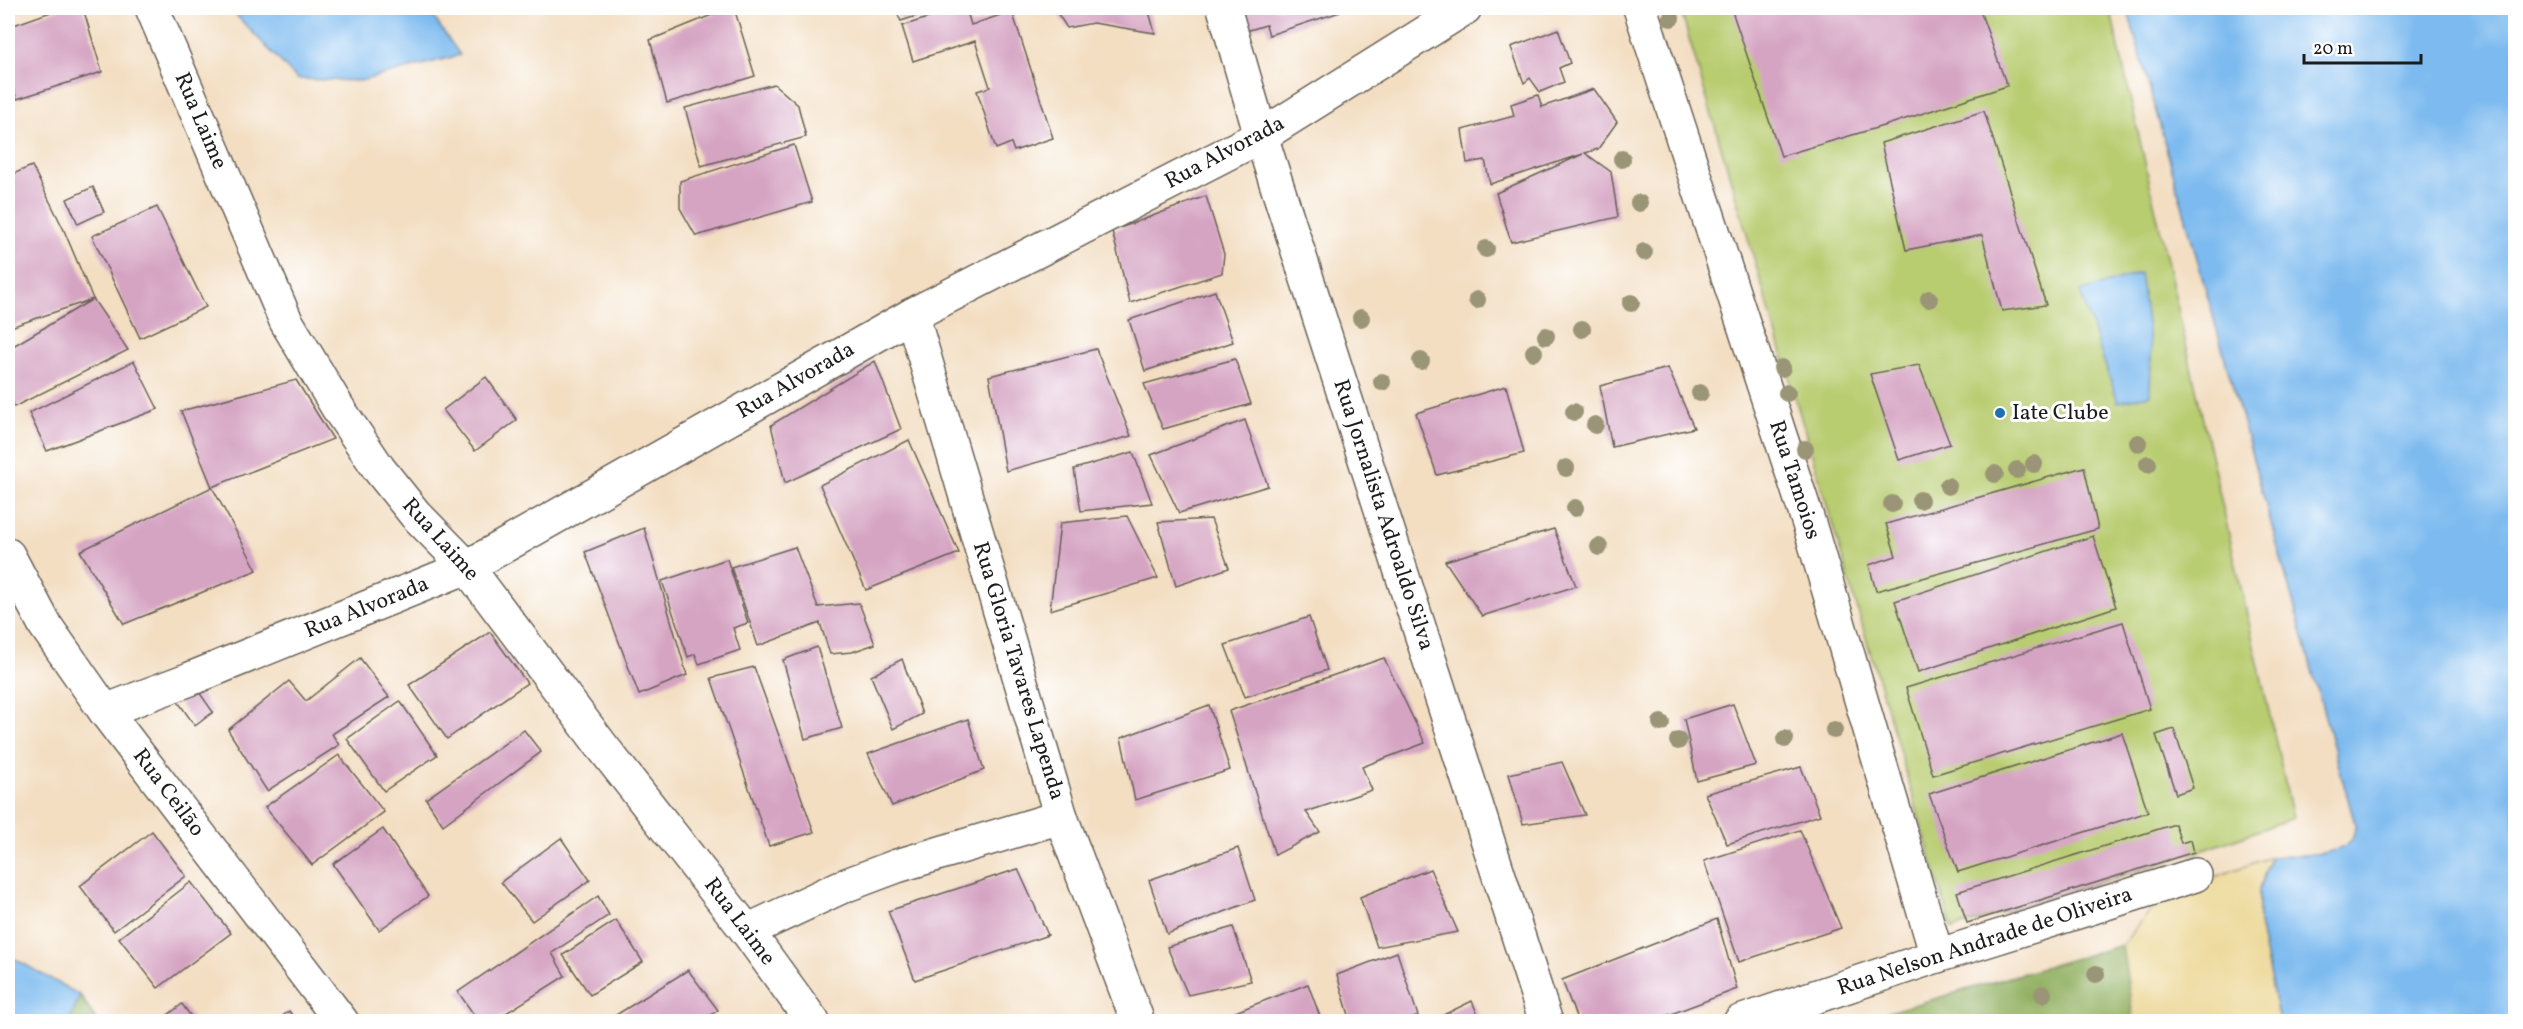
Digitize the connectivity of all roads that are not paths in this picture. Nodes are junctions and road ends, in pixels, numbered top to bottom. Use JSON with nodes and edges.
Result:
{"nodes":[{"id":1,"x":152,"y":8,"type":"edge"},
{"id":2,"x":1224,"y":8,"type":"edge"},
{"id":3,"x":1465,"y":8,"type":"edge"},
{"id":4,"x":1640,"y":8,"type":"edge"},
{"id":5,"x":1261,"y":136,"type":"junction"},
{"id":6,"x":912,"y":315,"type":"junction"},
{"id":7,"x":8,"y":555,"type":"edge"},
{"id":8,"x":467,"y":567,"type":"junction"},
{"id":9,"x":105,"y":711,"type":"junction"},
{"id":10,"x":1061,"y":817,"type":"junction"},
{"id":11,"x":2195,"y":875,"type":"dead end"},
{"id":12,"x":747,"y":931,"type":"junction"},
{"id":13,"x":1937,"y":956,"type":"junction"},
{"id":14,"x":342,"y":1022,"type":"edge"},
{"id":15,"x":813,"y":1022,"type":"edge"},
{"id":16,"x":1138,"y":1022,"type":"edge"},
{"id":17,"x":1546,"y":1022,"type":"edge"},
{"id":18,"x":1740,"y":1022,"type":"edge"}],
"edges":[{"from":1,"to":8,"type":"street","name":"Rua Laime"},
{"from":2,"to":5,"type":"street","name":"Rua Jornalista Adroaldo Silva"},
{"from":3,"to":5,"type":"street","name":"Rua Alvorada"},
{"from":4,"to":13,"type":"street","name":"Rua Tamoios"},
{"from":5,"to":6,"type":"street","name":"Rua Alvorada"},
{"from":5,"to":17,"type":"street","name":"Rua Jornalista Adroaldo Silva"},
{"from":6,"to":8,"type":"street","name":"Rua Alvorada"},
{"from":6,"to":10,"type":"street","name":"Rua Gloria Tavares Lapenda"},
{"from":7,"to":9,"type":"street","name":"Rua Ceilão"},
{"from":8,"to":9,"type":"street","name":"Rua Alvorada"},
{"from":8,"to":12,"type":"street","name":"Rua Laime"},
{"from":9,"to":14,"type":"street","name":"Rua Ceilão"},
{"from":10,"to":12,"type":"street"},
{"from":10,"to":16,"type":"street","name":"Rua Gloria Tavares Lapenda"},
{"from":11,"to":13,"type":"street","name":"Rua Nelson Andrade de Oliveira"},
{"from":12,"to":15,"type":"street","name":"Rua Laime"},
{"from":13,"to":18,"type":"street","name":"Rua Nelson Andrade de Oliveira"}]}
